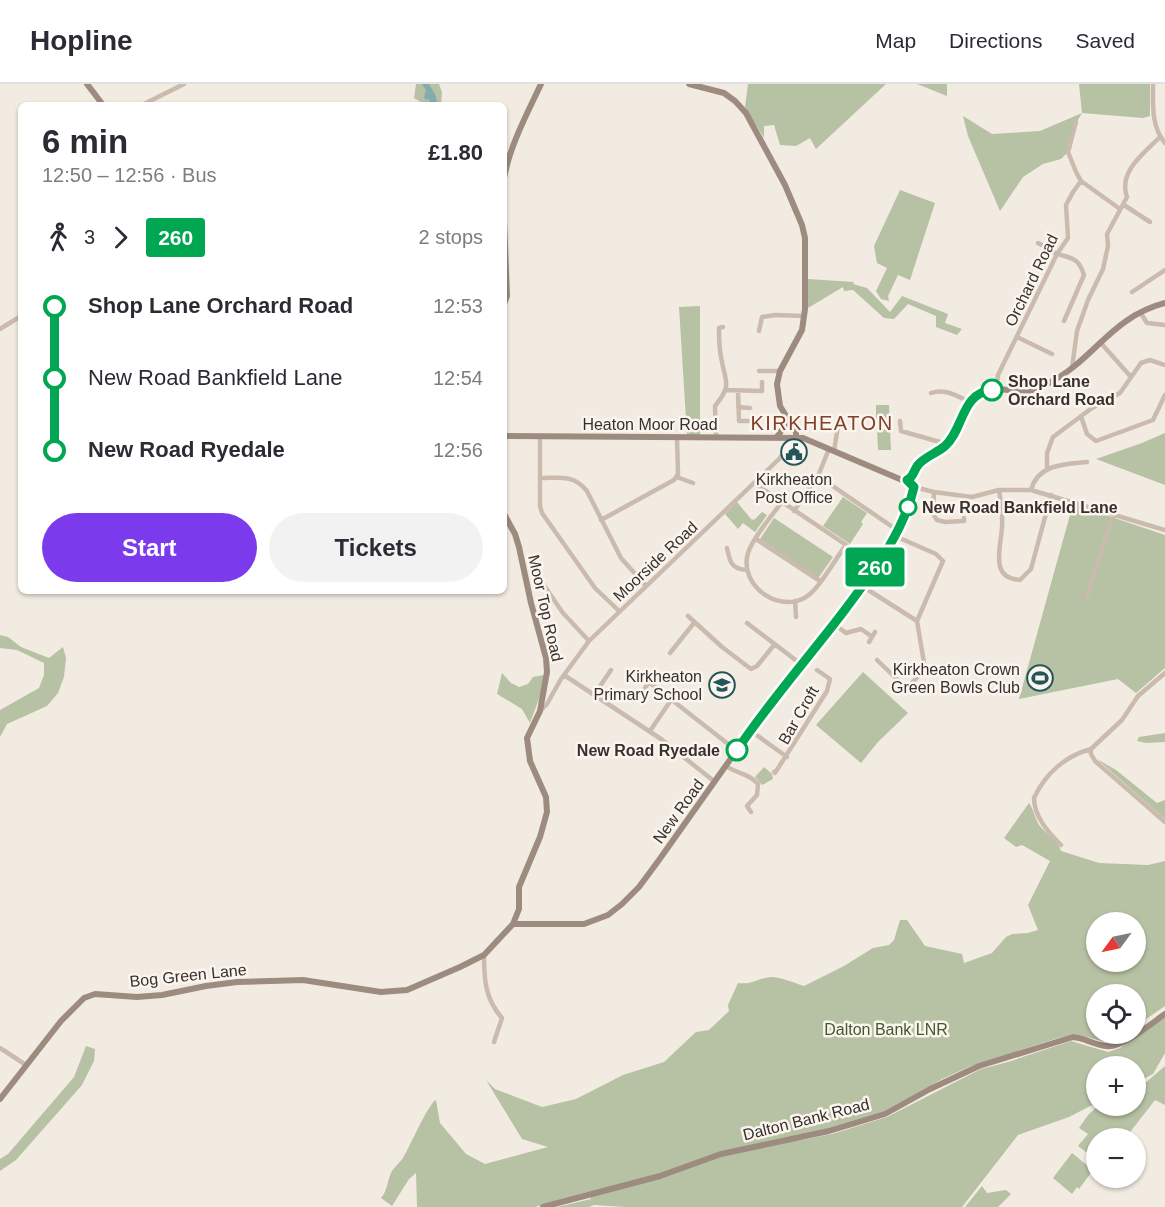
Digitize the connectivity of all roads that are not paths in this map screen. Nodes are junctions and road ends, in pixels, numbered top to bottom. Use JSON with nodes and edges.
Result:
{"nodes":[{"id":1,"x":87,"y":84,"type":"edge"},
{"id":2,"x":184,"y":84,"type":"edge"},
{"id":3,"x":541,"y":84,"type":"edge"},
{"id":4,"x":688,"y":84,"type":"edge"},
{"id":5,"x":1153,"y":84,"type":"edge"},
{"id":6,"x":101,"y":102,"type":"edge"},
{"id":7,"x":148,"y":102,"type":"edge"},
{"id":8,"x":1076,"y":122,"type":"dead end"},
{"id":9,"x":1160,"y":137,"type":"junction"},
{"id":10,"x":1165,"y":143,"type":"edge"},
{"id":11,"x":507,"y":164,"type":"edge"},
{"id":12,"x":1081,"y":181,"type":"junction"},
{"id":13,"x":1122,"y":207,"type":"junction"},
{"id":14,"x":1150,"y":222,"type":"dead end"},
{"id":15,"x":1038,"y":243,"type":"dead end"},
{"id":16,"x":1057,"y":254,"type":"junction"},
{"id":17,"x":1165,"y":270,"type":"edge"},
{"id":18,"x":1132,"y":292,"type":"dead end"},
{"id":19,"x":1165,"y":303,"type":"edge"},
{"id":20,"x":1140,"y":312,"type":"junction"},
{"id":21,"x":804,"y":316,"type":"junction"},
{"id":22,"x":18,"y":318,"type":"edge"},
{"id":23,"x":1064,"y":321,"type":"dead end"},
{"id":24,"x":1165,"y":326,"type":"edge"},
{"id":25,"x":723,"y":327,"type":"dead end"},
{"id":26,"x":0,"y":329,"type":"edge"},
{"id":27,"x":759,"y":331,"type":"dead end"},
{"id":28,"x":1017,"y":337,"type":"junction"},
{"id":29,"x":1100,"y":342,"type":"junction"},
{"id":30,"x":1052,"y":354,"type":"dead end"},
{"id":31,"x":1165,"y":365,"type":"edge"},
{"id":32,"x":1072,"y":368,"type":"junction"},
{"id":33,"x":759,"y":371,"type":"dead end"},
{"id":34,"x":780,"y":371,"type":"junction"},
{"id":35,"x":1131,"y":377,"type":"junction"},
{"id":36,"x":762,"y":382,"type":"dead end"},
{"id":37,"x":996,"y":389,"type":"junction"},
{"id":38,"x":726,"y":390,"type":"junction"},
{"id":39,"x":738,"y":391,"type":"junction"},
{"id":40,"x":931,"y":393,"type":"dead end"},
{"id":41,"x":1165,"y":395,"type":"edge"},
{"id":42,"x":970,"y":402,"type":"junction"},
{"id":43,"x":738,"y":407,"type":"junction"},
{"id":44,"x":750,"y":408,"type":"dead end"},
{"id":45,"x":1081,"y":416,"type":"junction"},
{"id":46,"x":749,"y":421,"type":"dead end"},
{"id":47,"x":788,"y":421,"type":"junction"},
{"id":48,"x":900,"y":422,"type":"dead end"},
{"id":49,"x":838,"y":426,"type":"dead end"},
{"id":50,"x":507,"y":436,"type":"edge"},
{"id":51,"x":540,"y":437,"type":"junction"},
{"id":52,"x":777,"y":437,"type":"junction"},
{"id":53,"x":677,"y":438,"type":"junction"},
{"id":54,"x":716,"y":438,"type":"junction"},
{"id":55,"x":796,"y":438,"type":"junction"},
{"id":56,"x":947,"y":444,"type":"junction"},
{"id":57,"x":831,"y":450,"type":"junction"},
{"id":58,"x":1087,"y":462,"type":"dead end"},
{"id":59,"x":1047,"y":469,"type":"junction"},
{"id":60,"x":818,"y":476,"type":"junction"},
{"id":61,"x":677,"y":477,"type":"junction"},
{"id":62,"x":540,"y":478,"type":"junction"},
{"id":63,"x":907,"y":480,"type":"junction"},
{"id":64,"x":694,"y":483,"type":"dead end"},
{"id":65,"x":754,"y":483,"type":"junction"},
{"id":66,"x":914,"y":487,"type":"junction"},
{"id":67,"x":1030,"y":489,"type":"junction"},
{"id":68,"x":999,"y":490,"type":"junction"},
{"id":69,"x":934,"y":492,"type":"junction"},
{"id":70,"x":1051,"y":495,"type":"junction"},
{"id":71,"x":782,"y":503,"type":"junction"},
{"id":72,"x":794,"y":511,"type":"junction"},
{"id":73,"x":1113,"y":515,"type":"junction"},
{"id":74,"x":964,"y":518,"type":"dead end"},
{"id":75,"x":507,"y":519,"type":"edge"},
{"id":76,"x":601,"y":520,"type":"junction"},
{"id":77,"x":1165,"y":530,"type":"edge"},
{"id":78,"x":896,"y":533,"type":"junction"},
{"id":79,"x":756,"y":539,"type":"junction"},
{"id":80,"x":846,"y":545,"type":"junction"},
{"id":81,"x":727,"y":548,"type":"dead end"},
{"id":82,"x":876,"y":566,"type":"junction"},
{"id":83,"x":532,"y":568,"type":"dead end"},
{"id":84,"x":747,"y":570,"type":"junction"},
{"id":85,"x":820,"y":582,"type":"junction"},
{"id":86,"x":646,"y":586,"type":"junction"},
{"id":87,"x":862,"y":586,"type":"junction"},
{"id":88,"x":1087,"y":596,"type":"dead end"},
{"id":89,"x":795,"y":601,"type":"junction"},
{"id":90,"x":619,"y":611,"type":"junction"},
{"id":91,"x":688,"y":616,"type":"dead end"},
{"id":92,"x":796,"y":617,"type":"dead end"},
{"id":93,"x":917,"y":621,"type":"junction"},
{"id":94,"x":694,"y":623,"type":"junction"},
{"id":95,"x":747,"y":623,"type":"dead end"},
{"id":96,"x":834,"y":624,"type":"junction"},
{"id":97,"x":589,"y":642,"type":"junction"},
{"id":98,"x":869,"y":642,"type":"dead end"},
{"id":99,"x":774,"y":645,"type":"junction"},
{"id":100,"x":670,"y":653,"type":"dead end"},
{"id":101,"x":880,"y":661,"type":"dead end"},
{"id":102,"x":802,"y":665,"type":"junction"},
{"id":103,"x":611,"y":670,"type":"dead end"},
{"id":104,"x":818,"y":670,"type":"dead end"},
{"id":105,"x":1165,"y":673,"type":"edge"},
{"id":106,"x":564,"y":675,"type":"junction"},
{"id":107,"x":645,"y":688,"type":"dead end"},
{"id":108,"x":594,"y":695,"type":"junction"},
{"id":109,"x":671,"y":700,"type":"junction"},
{"id":110,"x":540,"y":711,"type":"junction"},
{"id":111,"x":650,"y":731,"type":"junction"},
{"id":112,"x":751,"y":731,"type":"junction"},
{"id":113,"x":1091,"y":750,"type":"junction"},
{"id":114,"x":737,"y":751,"type":"junction"},
{"id":115,"x":787,"y":757,"type":"junction"},
{"id":116,"x":726,"y":766,"type":"junction"},
{"id":117,"x":774,"y":772,"type":"dead end"},
{"id":118,"x":715,"y":782,"type":"junction"},
{"id":119,"x":747,"y":808,"type":"dead end"},
{"id":120,"x":1165,"y":822,"type":"edge"},
{"id":121,"x":1061,"y":845,"type":"dead end"},
{"id":122,"x":513,"y":924,"type":"junction"},
{"id":123,"x":484,"y":955,"type":"junction"},
{"id":124,"x":1165,"y":1014,"type":"edge"},
{"id":125,"x":494,"y":1042,"type":"dead end"},
{"id":126,"x":0,"y":1048,"type":"edge"},
{"id":127,"x":26,"y":1065,"type":"junction"},
{"id":128,"x":0,"y":1099,"type":"edge"},
{"id":129,"x":543,"y":1207,"type":"edge"}],
"edges":[{"from":1,"to":6,"type":"street"},
{"from":2,"to":7,"type":"street"},
{"from":3,"to":11,"type":"street"},
{"from":4,"to":21,"type":"street"},
{"from":5,"to":9,"type":"street"},
{"from":8,"to":12,"type":"street"},
{"from":9,"to":10,"type":"street"},
{"from":9,"to":13,"type":"street"},
{"from":12,"to":13,"type":"street"},
{"from":12,"to":16,"type":"street","name":"Orchard Road"},
{"from":13,"to":14,"type":"street"},
{"from":13,"to":32,"type":"street"},
{"from":15,"to":16,"type":"street"},
{"from":16,"to":23,"type":"street"},
{"from":16,"to":28,"type":"street","name":"Orchard Road"},
{"from":17,"to":18,"type":"street"},
{"from":19,"to":20,"type":"street"},
{"from":20,"to":24,"type":"street"},
{"from":20,"to":29,"type":"street"},
{"from":21,"to":27,"type":"street"},
{"from":21,"to":34,"type":"street"},
{"from":22,"to":26,"type":"street"},
{"from":25,"to":38,"type":"street"},
{"from":28,"to":30,"type":"street"},
{"from":28,"to":37,"type":"street","name":"Orchard Road"},
{"from":29,"to":32,"type":"street"},
{"from":29,"to":35,"type":"street"},
{"from":31,"to":35,"type":"street"},
{"from":32,"to":37,"type":"street"},
{"from":33,"to":34,"type":"street"},
{"from":34,"to":47,"type":"street"},
{"from":35,"to":45,"type":"street"},
{"from":36,"to":39,"type":"street"},
{"from":37,"to":42,"type":"street"},
{"from":38,"to":39,"type":"street"},
{"from":38,"to":54,"type":"street"},
{"from":39,"to":43,"type":"street"},
{"from":40,"to":42,"type":"street"},
{"from":41,"to":45,"type":"street"},
{"from":42,"to":56,"type":"street"},
{"from":43,"to":44,"type":"street"},
{"from":43,"to":46,"type":"street"},
{"from":45,"to":59,"type":"street"},
{"from":47,"to":52,"type":"street"},
{"from":47,"to":55,"type":"street"},
{"from":48,"to":56,"type":"street"},
{"from":49,"to":57,"type":"street"},
{"from":50,"to":51,"type":"street","name":"Heaton Moor Road"},
{"from":51,"to":53,"type":"street","name":"Heaton Moor Road"},
{"from":51,"to":62,"type":"street"},
{"from":52,"to":54,"type":"street","name":"Heaton Moor Road"},
{"from":52,"to":55,"type":"street","name":"Heaton Moor Road"},
{"from":53,"to":54,"type":"street","name":"Heaton Moor Road"},
{"from":53,"to":61,"type":"street"},
{"from":55,"to":57,"type":"street","name":"Heaton Moor Road"},
{"from":55,"to":65,"type":"street","name":"Moorside Road"},
{"from":56,"to":63,"type":"street"},
{"from":57,"to":60,"type":"street"},
{"from":57,"to":63,"type":"street","name":"Heaton Moor Road"},
{"from":58,"to":59,"type":"street"},
{"from":59,"to":67,"type":"street"},
{"from":60,"to":72,"type":"street"},
{"from":60,"to":78,"type":"street"},
{"from":61,"to":64,"type":"street"},
{"from":61,"to":76,"type":"street"},
{"from":62,"to":76,"type":"street"},
{"from":62,"to":90,"type":"street"},
{"from":63,"to":66,"type":"street"},
{"from":65,"to":71,"type":"street"},
{"from":65,"to":86,"type":"street","name":"Moorside Road"},
{"from":66,"to":69,"type":"street"},
{"from":66,"to":78,"type":"street","name":"New Road"},
{"from":67,"to":68,"type":"street"},
{"from":67,"to":70,"type":"street"},
{"from":68,"to":69,"type":"street"},
{"from":68,"to":70,"type":"street"},
{"from":69,"to":74,"type":"street"},
{"from":70,"to":73,"type":"street"},
{"from":71,"to":72,"type":"street"},
{"from":71,"to":79,"type":"street"},
{"from":72,"to":80,"type":"street"},
{"from":73,"to":77,"type":"street"},
{"from":73,"to":88,"type":"street"},
{"from":75,"to":110,"type":"street","name":"Moor Top Road"},
{"from":76,"to":86,"type":"street"},
{"from":78,"to":82,"type":"street","name":"New Road"},
{"from":78,"to":93,"type":"street"},
{"from":79,"to":84,"type":"street"},
{"from":79,"to":85,"type":"street"},
{"from":80,"to":82,"type":"street"},
{"from":80,"to":85,"type":"street"},
{"from":81,"to":84,"type":"street"},
{"from":82,"to":87,"type":"street","name":"New Road"},
{"from":83,"to":97,"type":"street"},
{"from":84,"to":89,"type":"street"},
{"from":85,"to":89,"type":"street"},
{"from":86,"to":90,"type":"street","name":"Moorside Road"},
{"from":87,"to":93,"type":"street"},
{"from":87,"to":96,"type":"street","name":"New Road"},
{"from":89,"to":92,"type":"street"},
{"from":90,"to":97,"type":"street","name":"Moorside Road"},
{"from":91,"to":94,"type":"street"},
{"from":93,"to":101,"type":"street"},
{"from":94,"to":99,"type":"street"},
{"from":94,"to":100,"type":"street"},
{"from":95,"to":99,"type":"street"},
{"from":96,"to":98,"type":"street"},
{"from":96,"to":102,"type":"street","name":"New Road"},
{"from":97,"to":106,"type":"street","name":"Moorside Road"},
{"from":99,"to":102,"type":"street"},
{"from":102,"to":112,"type":"street","name":"New Road"},
{"from":103,"to":108,"type":"street"},
{"from":104,"to":115,"type":"street","name":"Bar Croft"},
{"from":105,"to":113,"type":"street"},
{"from":106,"to":108,"type":"street"},
{"from":106,"to":110,"type":"street","name":"Moorside Road"},
{"from":107,"to":109,"type":"street"},
{"from":108,"to":111,"type":"street"},
{"from":109,"to":111,"type":"street"},
{"from":109,"to":114,"type":"street"},
{"from":110,"to":122,"type":"street","name":"Moor Top Road"},
{"from":111,"to":118,"type":"street"},
{"from":112,"to":114,"type":"street","name":"New Road"},
{"from":112,"to":115,"type":"street"},
{"from":113,"to":120,"type":"street"},
{"from":113,"to":121,"type":"street"},
{"from":114,"to":116,"type":"street","name":"New Road"},
{"from":115,"to":117,"type":"street","name":"Bar Croft"},
{"from":116,"to":118,"type":"street","name":"New Road"},
{"from":116,"to":119,"type":"street"},
{"from":118,"to":122,"type":"street","name":"New Road"},
{"from":122,"to":123,"type":"street","name":"Bog Green Lane"},
{"from":123,"to":125,"type":"street"},
{"from":123,"to":127,"type":"street","name":"Bog Green Lane"},
{"from":124,"to":129,"type":"street","name":"Dalton Bank Road"},
{"from":126,"to":127,"type":"street"},
{"from":127,"to":128,"type":"street","name":"Bog Green Lane"}]}
